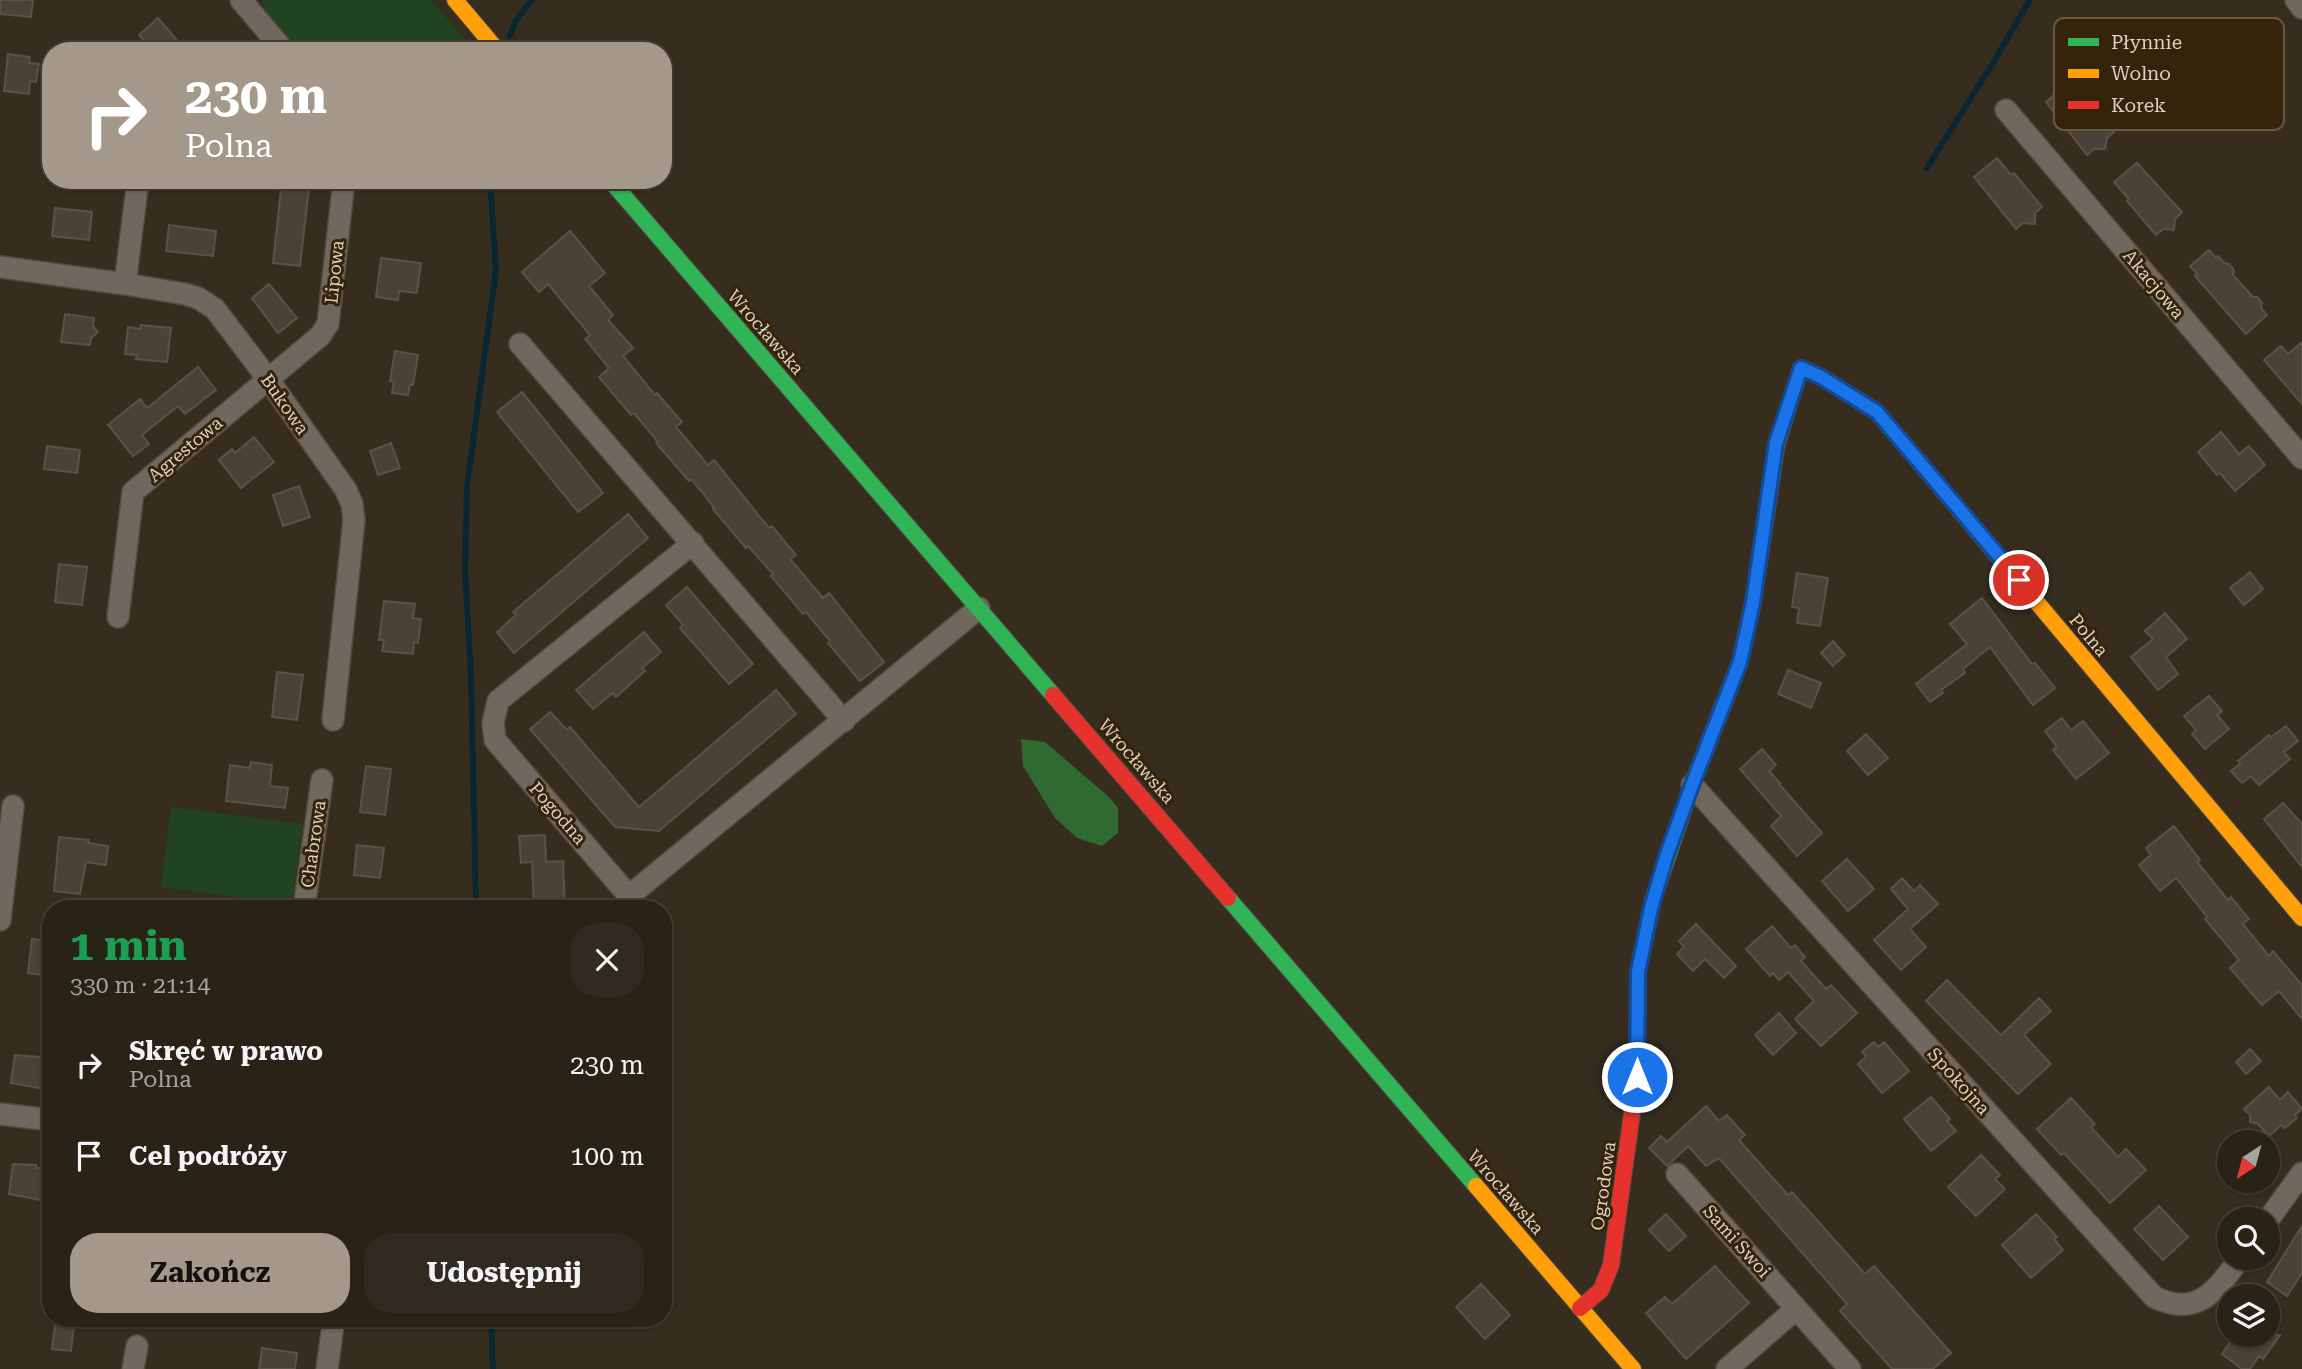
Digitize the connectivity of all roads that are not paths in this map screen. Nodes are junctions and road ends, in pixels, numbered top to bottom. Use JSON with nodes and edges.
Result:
{"nodes":[{"id":1,"x":241,"y":0,"type":"edge"},
{"id":2,"x":455,"y":0,"type":"edge"},
{"id":3,"x":2296,"y":0,"type":"edge"},
{"id":4,"x":2302,"y":8,"type":"edge"},
{"id":5,"x":276,"y":42,"type":"edge"},
{"id":6,"x":490,"y":42,"type":"edge"},
{"id":7,"x":2006,"y":110,"type":"dead end"},
{"id":8,"x":137,"y":189,"type":"edge"},
{"id":9,"x":343,"y":189,"type":"edge"},
{"id":10,"x":618,"y":189,"type":"edge"},
{"id":11,"x":0,"y":267,"type":"edge"},
{"id":12,"x":125,"y":284,"type":"junction"},
{"id":13,"x":520,"y":344,"type":"dead end"},
{"id":14,"x":1801,"y":368,"type":"joint"},
{"id":15,"x":268,"y":379,"type":"junction"},
{"id":16,"x":2302,"y":458,"type":"edge"},
{"id":17,"x":693,"y":543,"type":"junction"},
{"id":18,"x":979,"y":608,"type":"junction"},
{"id":19,"x":118,"y":617,"type":"dead end"},
{"id":20,"x":332,"y":720,"type":"dead end"},
{"id":21,"x":844,"y":721,"type":"junction"},
{"id":22,"x":321,"y":780,"type":"dead end"},
{"id":23,"x":1692,"y":785,"type":"junction"},
{"id":24,"x":13,"y":806,"type":"dead end"},
{"id":25,"x":305,"y":900,"type":"edge"},
{"id":26,"x":2302,"y":918,"type":"edge"},
{"id":27,"x":0,"y":920,"type":"edge"},
{"id":28,"x":0,"y":1114,"type":"edge"},
{"id":29,"x":42,"y":1119,"type":"edge"},
{"id":30,"x":2302,"y":1173,"type":"edge"},
{"id":31,"x":1677,"y":1174,"type":"dead end"},
{"id":32,"x":2277,"y":1207,"type":"edge"},
{"id":33,"x":2231,"y":1270,"type":"edge"},
{"id":34,"x":1580,"y":1308,"type":"junction"},
{"id":35,"x":1796,"y":1309,"type":"junction"},
{"id":36,"x":333,"y":1327,"type":"edge"},
{"id":37,"x":137,"y":1346,"type":"dead end"},
{"id":38,"x":133,"y":1369,"type":"edge"},
{"id":39,"x":327,"y":1369,"type":"edge"},
{"id":40,"x":1633,"y":1369,"type":"edge"},
{"id":41,"x":1727,"y":1369,"type":"edge"},
{"id":42,"x":1850,"y":1369,"type":"edge"}],
"edges":[{"from":1,"to":5,"type":"street"},
{"from":2,"to":6,"type":"street"},
{"from":3,"to":4,"type":"street"},
{"from":7,"to":16,"type":"street","name":"Akacjowa"},
{"from":8,"to":12,"type":"street"},
{"from":9,"to":15,"type":"street","name":"Lipowa"},
{"from":10,"to":18,"type":"street","name":"Wrocławska"},
{"from":11,"to":12,"type":"street","name":"Bukowa"},
{"from":12,"to":15,"type":"street","name":"Bukowa"},
{"from":13,"to":17,"type":"street"},
{"from":14,"to":23,"type":"street","name":"Ogrodowa"},
{"from":14,"to":26,"type":"street","name":"Polna"},
{"from":15,"to":19,"type":"street","name":"Agrestowa"},
{"from":15,"to":20,"type":"street","name":"Bukowa"},
{"from":17,"to":21,"type":"street"},
{"from":17,"to":21,"type":"street","name":"Pogodna"},
{"from":18,"to":21,"type":"street","name":"Pogodna"},
{"from":18,"to":34,"type":"street","name":"Wrocławska"},
{"from":22,"to":25,"type":"street","name":"Chabrowa"},
{"from":23,"to":33,"type":"street","name":"Spokojna"},
{"from":23,"to":34,"type":"street","name":"Ogrodowa"},
{"from":24,"to":27,"type":"street"},
{"from":28,"to":29,"type":"street"},
{"from":30,"to":32,"type":"street"},
{"from":31,"to":35,"type":"street","name":"Sami Swoi"},
{"from":34,"to":40,"type":"street","name":"Wrocławska"},
{"from":35,"to":41,"type":"street"},
{"from":35,"to":42,"type":"street","name":"Sami Swoi"},
{"from":36,"to":39,"type":"street"},
{"from":37,"to":38,"type":"street"}]}
